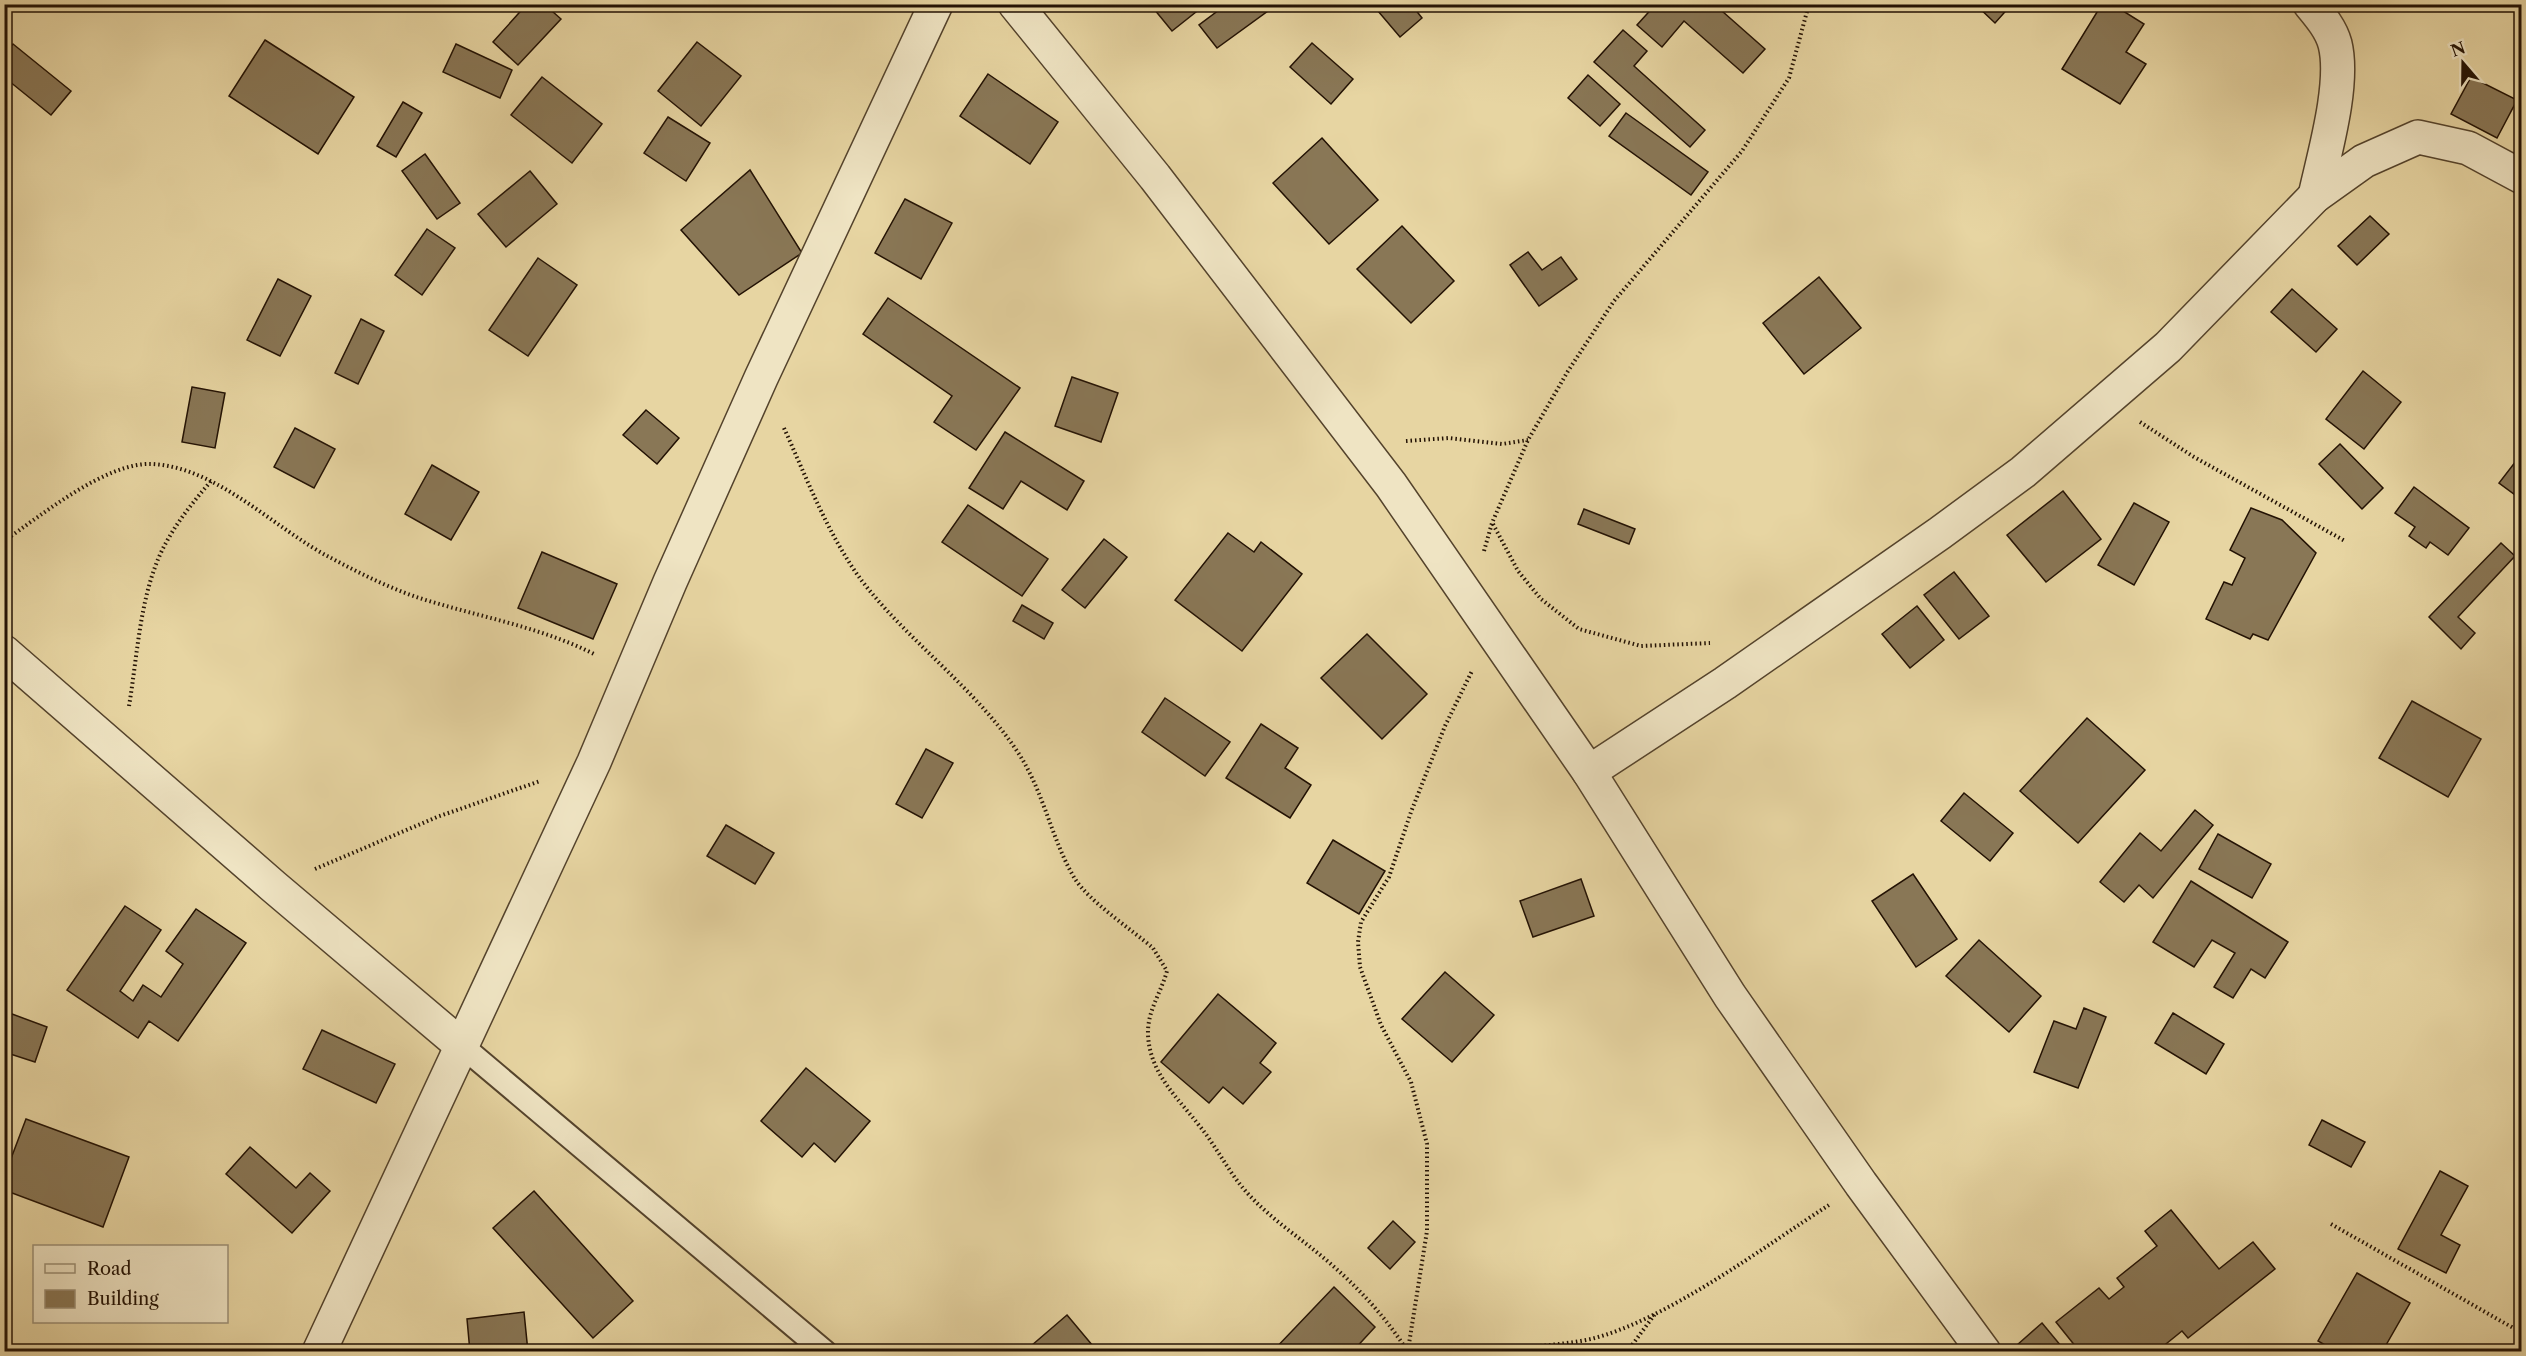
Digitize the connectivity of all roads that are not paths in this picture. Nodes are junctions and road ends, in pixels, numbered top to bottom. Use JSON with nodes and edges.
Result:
{"nodes":[{"id":1,"x":936,"y":4,"type":"edge"},
{"id":2,"x":1015,"y":4,"type":"edge"},
{"id":3,"x":2310,"y":4,"type":"edge"},
{"id":4,"x":2522,"y":177,"type":"edge"},
{"id":5,"x":2315,"y":196,"type":"junction"},
{"id":6,"x":4,"y":652,"type":"edge"},
{"id":7,"x":1589,"y":772,"type":"junction"},
{"id":8,"x":462,"y":1046,"type":"junction"},
{"id":9,"x":319,"y":1352,"type":"edge"},
{"id":10,"x":825,"y":1352,"type":"edge"},
{"id":11,"x":1984,"y":1352,"type":"edge"}],
"edges":[{"from":1,"to":8,"type":"street"},
{"from":2,"to":7,"type":"street"},
{"from":3,"to":5,"type":"street"},
{"from":4,"to":5,"type":"street"},
{"from":5,"to":7,"type":"street"},
{"from":6,"to":8,"type":"street"},
{"from":7,"to":11,"type":"street"},
{"from":8,"to":9,"type":"street"},
{"from":8,"to":10,"type":"lane"}]}
